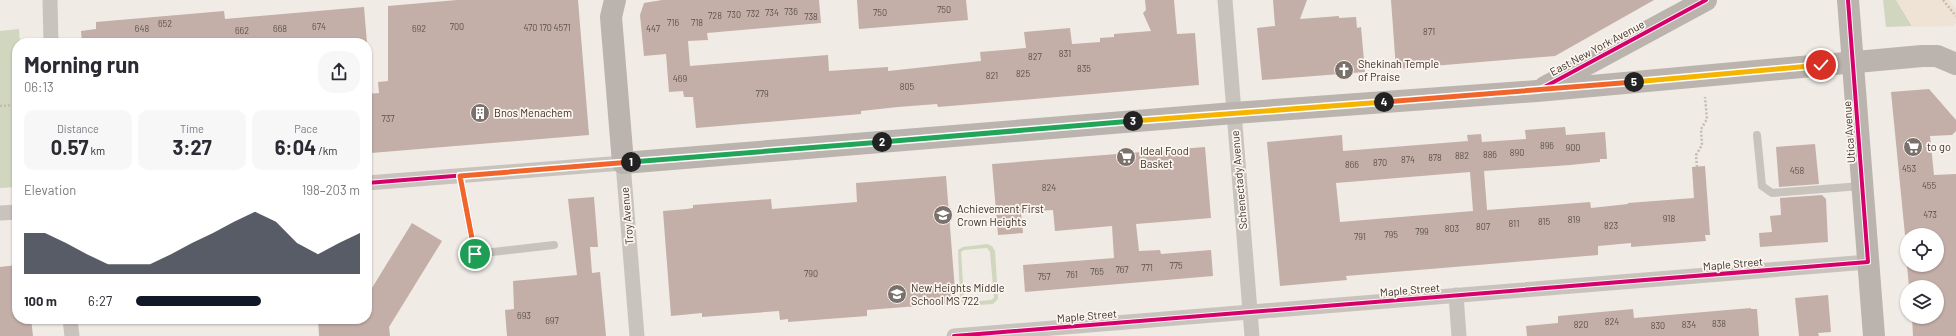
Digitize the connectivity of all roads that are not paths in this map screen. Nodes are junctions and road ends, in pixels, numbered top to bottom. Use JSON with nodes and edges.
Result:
{"nodes":[{"id":1,"x":50,"y":0,"type":"edge"},
{"id":2,"x":615,"y":0,"type":"edge"},
{"id":3,"x":1225,"y":0,"type":"edge"},
{"id":4,"x":1848,"y":0,"type":"edge"},
{"id":5,"x":1701,"y":1,"type":"edge"},
{"id":6,"x":51,"y":38,"type":"edge"},
{"id":7,"x":1954,"y":59,"type":"edge"},
{"id":8,"x":1853,"y":62,"type":"junction"},
{"id":9,"x":1537,"y":91,"type":"junction"},
{"id":10,"x":1234,"y":113,"type":"junction"},
{"id":11,"x":1757,"y":135,"type":"dead end"},
{"id":12,"x":623,"y":163,"type":"junction"},
{"id":13,"x":460,"y":176,"type":"junction"},
{"id":14,"x":372,"y":184,"type":"edge"},
{"id":15,"x":1862,"y":186,"type":"junction"},
{"id":16,"x":12,"y":212,"type":"edge"},
{"id":17,"x":0,"y":213,"type":"edge"},
{"id":18,"x":554,"y":245,"type":"dead end"},
{"id":19,"x":1868,"y":262,"type":"junction"},
{"id":20,"x":1456,"y":295,"type":"junction"},
{"id":21,"x":1250,"y":312,"type":"junction"},
{"id":22,"x":71,"y":324,"type":"edge"},
{"id":23,"x":72,"y":336,"type":"edge"},
{"id":24,"x":637,"y":336,"type":"edge"},
{"id":25,"x":954,"y":336,"type":"edge"},
{"id":26,"x":1252,"y":336,"type":"edge"},
{"id":27,"x":1459,"y":336,"type":"edge"},
{"id":28,"x":1874,"y":336,"type":"edge"}],
"edges":[{"from":1,"to":6,"type":"street"},
{"from":2,"to":12,"type":"main road","name":"Troy Avenue"},
{"from":3,"to":10,"type":"street","name":"Schenectady Avenue"},
{"from":4,"to":8,"type":"main road","name":"Utica Avenue"},
{"from":5,"to":9,"type":"main road","name":"East New York Avenue"},
{"from":7,"to":8,"type":"main road","name":"East New York Avenue"},
{"from":8,"to":9,"type":"main road","name":"East New York Avenue"},
{"from":8,"to":15,"type":"main road","name":"Utica Avenue"},
{"from":9,"to":10,"type":"main road","name":"East New York Avenue"},
{"from":10,"to":12,"type":"main road","name":"East New York Avenue"},
{"from":10,"to":21,"type":"street","name":"Schenectady Avenue"},
{"from":11,"to":15,"type":"lane"},
{"from":12,"to":13,"type":"street","name":"East New York Avenue"},
{"from":12,"to":24,"type":"street","name":"Troy Avenue"},
{"from":13,"to":14,"type":"street","name":"East New York Avenue"},
{"from":13,"to":18,"type":"lane"},
{"from":15,"to":19,"type":"main road","name":"Utica Avenue"},
{"from":16,"to":17,"type":"street"},
{"from":19,"to":20,"type":"street","name":"Maple Street"},
{"from":19,"to":28,"type":"main road","name":"Utica Avenue"},
{"from":20,"to":21,"type":"street","name":"Maple Street"},
{"from":20,"to":27,"type":"street"},
{"from":21,"to":25,"type":"street","name":"Maple Street"},
{"from":21,"to":26,"type":"street","name":"Schenectady Avenue"},
{"from":22,"to":23,"type":"street"}]}
